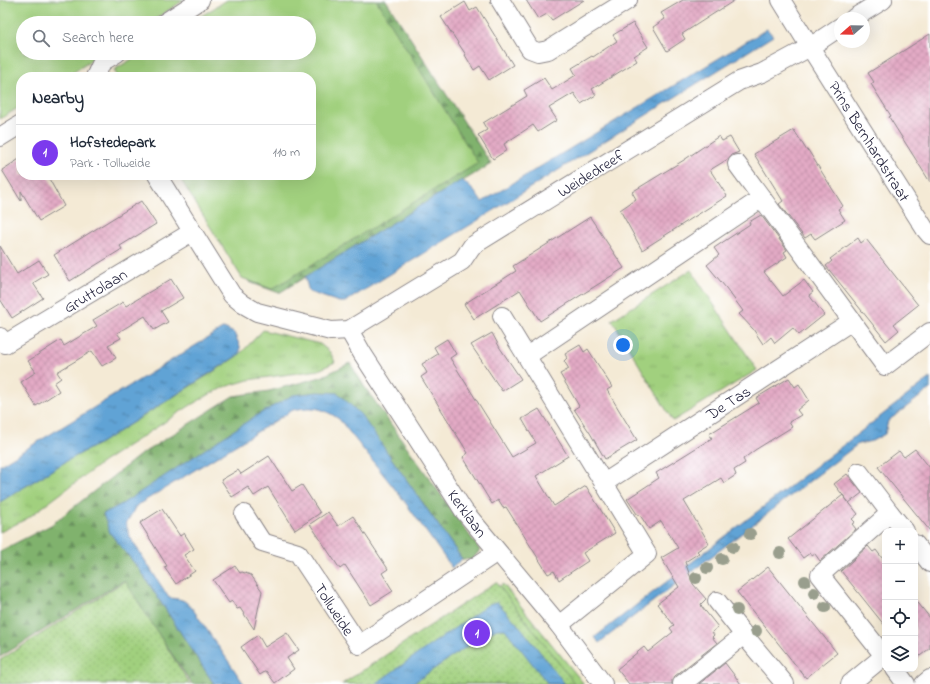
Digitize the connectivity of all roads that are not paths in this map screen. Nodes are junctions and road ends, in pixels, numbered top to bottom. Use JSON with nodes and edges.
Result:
{"nodes":[{"id":1,"x":200,"y":0,"type":"edge"},
{"id":2,"x":500,"y":0,"type":"edge"},
{"id":3,"x":628,"y":0,"type":"edge"},
{"id":4,"x":781,"y":0,"type":"edge"},
{"id":5,"x":883,"y":0,"type":"edge"},
{"id":6,"x":864,"y":12,"type":"edge"},
{"id":7,"x":175,"y":16,"type":"edge"},
{"id":8,"x":834,"y":31,"type":"edge"},
{"id":9,"x":810,"y":47,"type":"junction"},
{"id":10,"x":105,"y":60,"type":"edge"},
{"id":11,"x":98,"y":72,"type":"edge"},
{"id":12,"x":16,"y":127,"type":"edge"},
{"id":13,"x":0,"y":137,"type":"edge"},
{"id":14,"x":737,"y":164,"type":"dead end"},
{"id":15,"x":160,"y":180,"type":"edge"},
{"id":16,"x":762,"y":198,"type":"junction"},
{"id":17,"x":928,"y":230,"type":"edge"},
{"id":18,"x":192,"y":232,"type":"junction"},
{"id":19,"x":502,"y":316,"type":"dead end"},
{"id":20,"x":852,"y":321,"type":"junction"},
{"id":21,"x":349,"y":330,"type":"junction"},
{"id":22,"x":930,"y":332,"type":"edge"},
{"id":23,"x":0,"y":337,"type":"edge"},
{"id":24,"x":527,"y":356,"type":"junction"},
{"id":25,"x":859,"y":472,"type":"dead end"},
{"id":26,"x":604,"y":483,"type":"junction"},
{"id":27,"x":890,"y":513,"type":"junction"},
{"id":28,"x":244,"y":514,"type":"dead end"},
{"id":29,"x":902,"y":528,"type":"edge"},
{"id":30,"x":918,"y":548,"type":"edge"},
{"id":31,"x":497,"y":552,"type":"junction"},
{"id":32,"x":930,"y":563,"type":"edge"},
{"id":33,"x":717,"y":601,"type":"dead end"},
{"id":34,"x":559,"y":625,"type":"junction"},
{"id":35,"x":744,"y":635,"type":"junction"},
{"id":36,"x":882,"y":652,"type":"edge"},
{"id":37,"x":882,"y":658,"type":"edge"},
{"id":38,"x":897,"y":672,"type":"edge"},
{"id":39,"x":930,"y":679,"type":"edge"},
{"id":40,"x":603,"y":684,"type":"edge"},
{"id":41,"x":682,"y":684,"type":"edge"},
{"id":42,"x":785,"y":684,"type":"edge"},
{"id":43,"x":850,"y":684,"type":"edge"},
{"id":44,"x":906,"y":684,"type":"edge"},
{"id":45,"x":924,"y":684,"type":"edge"}],
"edges":[{"from":1,"to":7,"type":"street"},
{"from":2,"to":3,"type":"street"},
{"from":4,"to":9,"type":"street","name":"Prins Bernhardstraat"},
{"from":5,"to":6,"type":"street"},
{"from":8,"to":9,"type":"street","name":"Weidedreef"},
{"from":9,"to":17,"type":"street","name":"Prins Bernhardstraat"},
{"from":9,"to":21,"type":"street","name":"Weidedreef"},
{"from":10,"to":11,"type":"street"},
{"from":12,"to":13,"type":"street"},
{"from":14,"to":16,"type":"street"},
{"from":15,"to":18,"type":"street"},
{"from":16,"to":20,"type":"street"},
{"from":16,"to":24,"type":"street"},
{"from":18,"to":21,"type":"street"},
{"from":18,"to":23,"type":"street","name":"Gruttolaan"},
{"from":19,"to":24,"type":"street"},
{"from":20,"to":22,"type":"street"},
{"from":20,"to":26,"type":"street","name":"De Tas"},
{"from":21,"to":31,"type":"street","name":"Kerklaan"},
{"from":24,"to":26,"type":"street"},
{"from":25,"to":27,"type":"street"},
{"from":26,"to":34,"type":"street"},
{"from":27,"to":29,"type":"street"},
{"from":27,"to":36,"type":"street"},
{"from":28,"to":31,"type":"street","name":"Tollweide"},
{"from":30,"to":32,"type":"street"},
{"from":31,"to":34,"type":"street","name":"Kerklaan"},
{"from":33,"to":35,"type":"street"},
{"from":34,"to":40,"type":"street","name":"Kerklaan"},
{"from":35,"to":41,"type":"street"},
{"from":35,"to":42,"type":"street"},
{"from":37,"to":43,"type":"street"},
{"from":38,"to":44,"type":"street"},
{"from":39,"to":45,"type":"street"}]}
